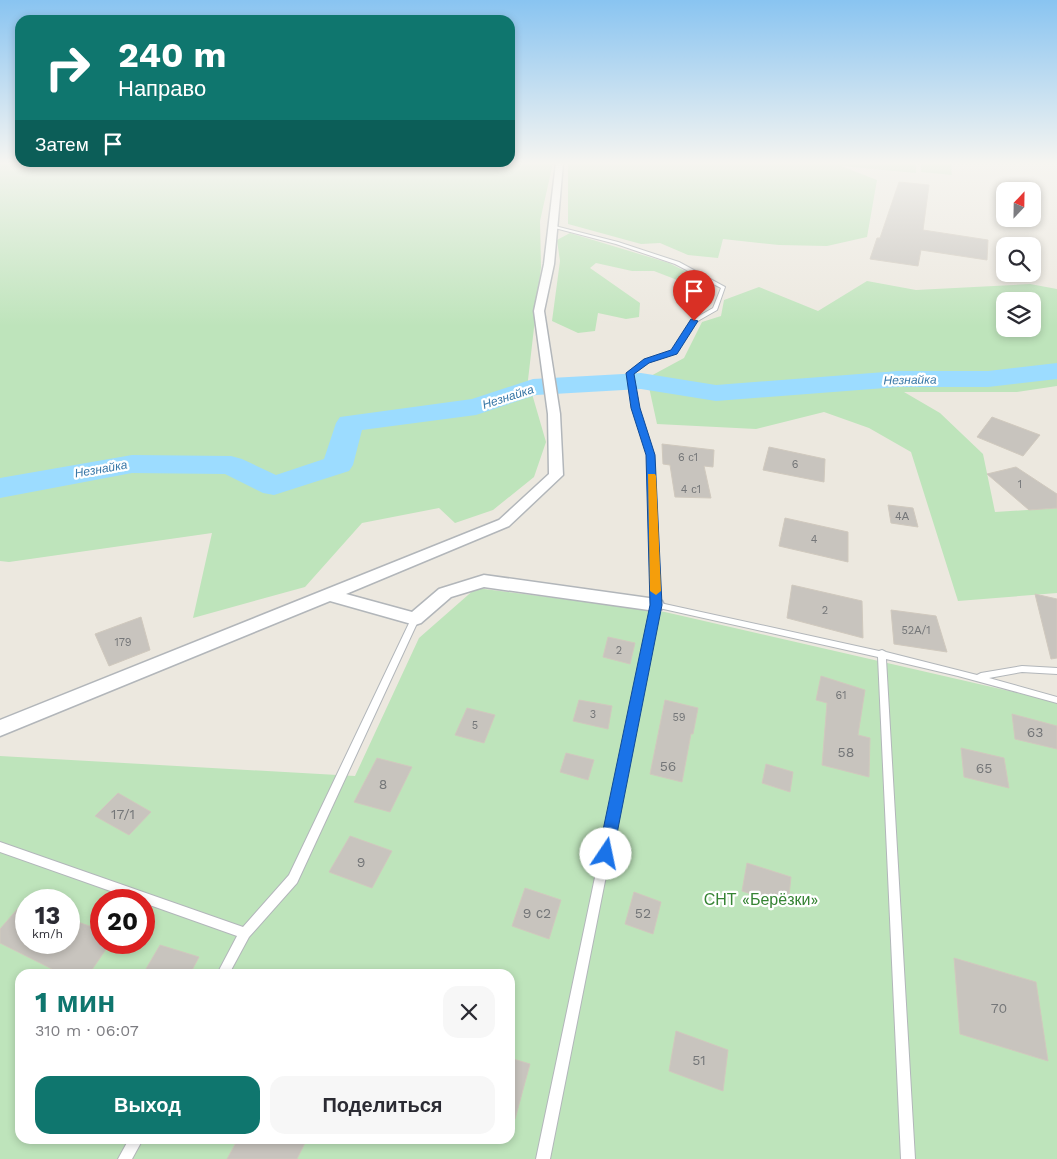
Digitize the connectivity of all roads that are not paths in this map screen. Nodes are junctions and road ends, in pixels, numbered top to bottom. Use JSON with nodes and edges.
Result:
{"nodes":[{"id":1,"x":553,"y":217,"type":"edge"},
{"id":2,"x":552,"y":226,"type":"junction"},
{"id":3,"x":328,"y":594,"type":"junction"},
{"id":4,"x":656,"y":605,"type":"junction"},
{"id":5,"x":415,"y":619,"type":"junction"},
{"id":6,"x":882,"y":653,"type":"junction"},
{"id":7,"x":1057,"y":671,"type":"edge"},
{"id":8,"x":979,"y":677,"type":"junction"},
{"id":9,"x":1057,"y":700,"type":"edge"},
{"id":10,"x":0,"y":728,"type":"edge"},
{"id":11,"x":0,"y":847,"type":"edge"},
{"id":12,"x":245,"y":933,"type":"junction"},
{"id":13,"x":226,"y":969,"type":"edge"},
{"id":14,"x":133,"y":1144,"type":"edge"},
{"id":15,"x":125,"y":1159,"type":"edge"},
{"id":16,"x":543,"y":1159,"type":"edge"},
{"id":17,"x":908,"y":1159,"type":"edge"}],
"edges":[{"from":1,"to":2,"type":"street"},
{"from":2,"to":3,"type":"street"},
{"from":2,"to":4,"type":"lane"},
{"from":3,"to":5,"type":"street"},
{"from":3,"to":10,"type":"street"},
{"from":4,"to":5,"type":"street"},
{"from":4,"to":6,"type":"lane"},
{"from":4,"to":16,"type":"lane"},
{"from":5,"to":12,"type":"lane"},
{"from":6,"to":8,"type":"lane"},
{"from":6,"to":17,"type":"lane"},
{"from":7,"to":8,"type":"lane"},
{"from":8,"to":9,"type":"lane"},
{"from":11,"to":12,"type":"lane"},
{"from":12,"to":13,"type":"lane"},
{"from":14,"to":15,"type":"lane"}]}
